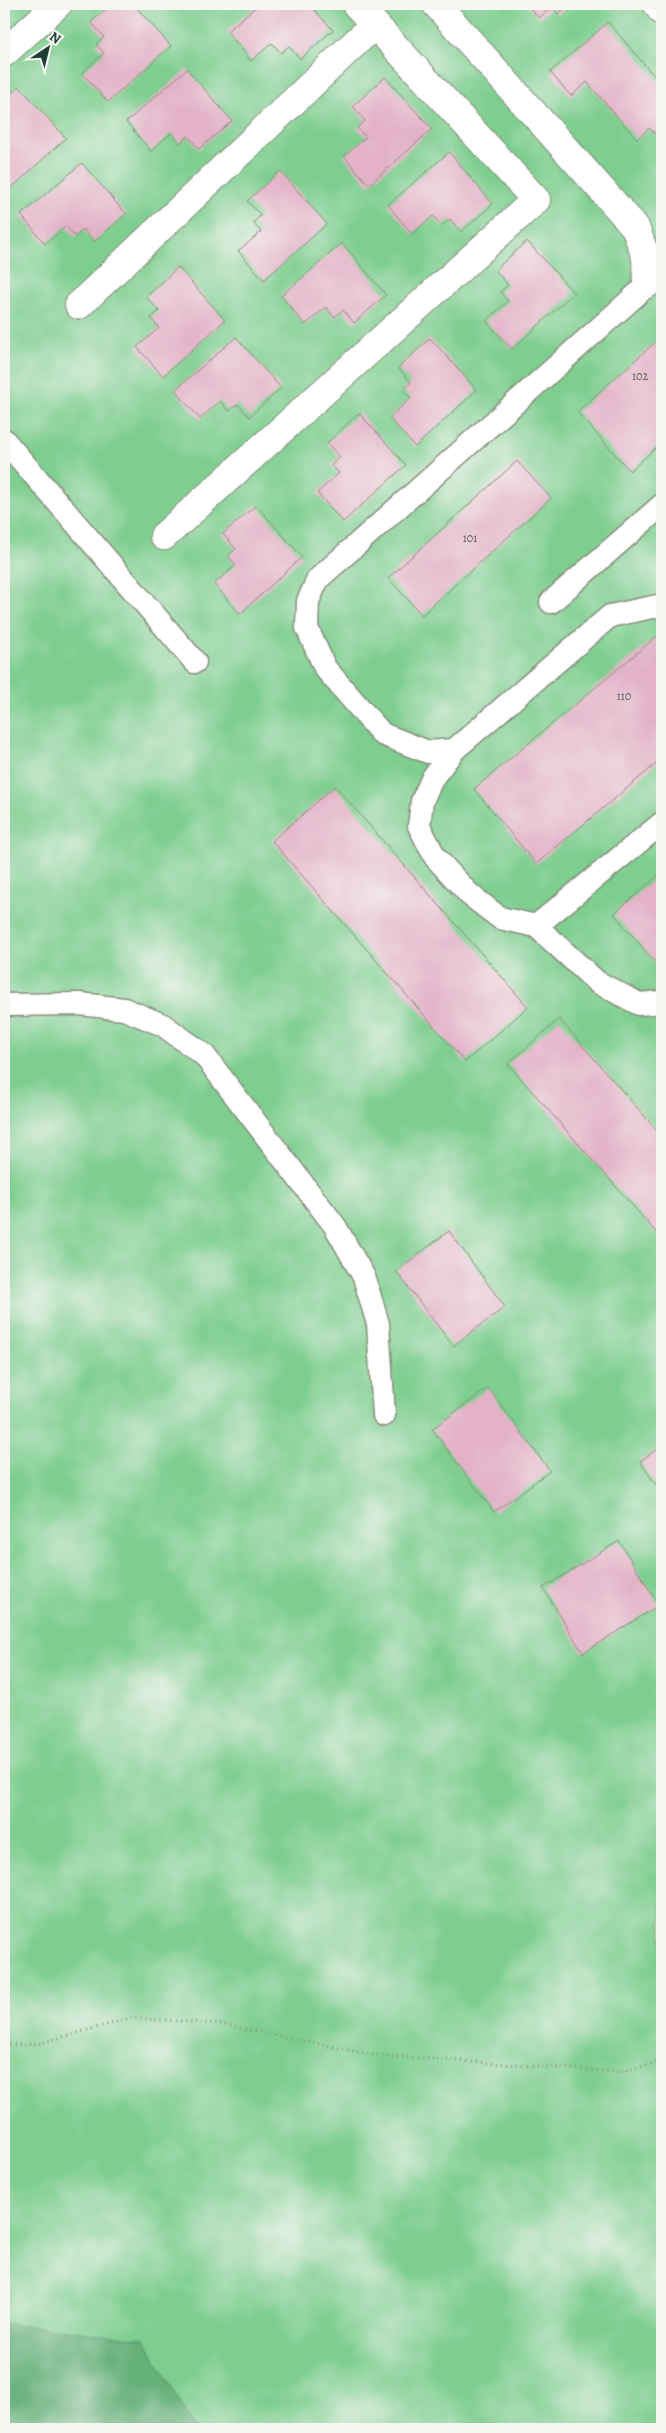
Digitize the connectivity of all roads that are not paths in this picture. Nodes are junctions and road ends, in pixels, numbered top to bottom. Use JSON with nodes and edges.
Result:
{"nodes":[{"id":1,"x":58,"y":4,"type":"edge"},
{"id":2,"x":356,"y":4,"type":"edge"},
{"id":3,"x":436,"y":4,"type":"edge"},
{"id":4,"x":656,"y":4,"type":"edge"},
{"id":5,"x":662,"y":11,"type":"edge"},
{"id":6,"x":374,"y":24,"type":"junction"},
{"id":7,"x":4,"y":53,"type":"edge"},
{"id":8,"x":655,"y":278,"type":"edge"},
{"id":9,"x":79,"y":305,"type":"dead end"},
{"id":10,"x":4,"y":440,"type":"edge"},
{"id":11,"x":662,"y":504,"type":"edge"},
{"id":12,"x":164,"y":536,"type":"dead end"},
{"id":13,"x":551,"y":602,"type":"dead end"},
{"id":14,"x":662,"y":605,"type":"edge"},
{"id":15,"x":195,"y":662,"type":"dead end"},
{"id":16,"x":454,"y":750,"type":"junction"},
{"id":17,"x":662,"y":823,"type":"edge"},
{"id":18,"x":536,"y":926,"type":"junction"},
{"id":19,"x":662,"y":1002,"type":"edge"},
{"id":20,"x":4,"y":1005,"type":"edge"},
{"id":21,"x":384,"y":1415,"type":"dead end"}],
"edges":[{"from":1,"to":7,"type":"street"},
{"from":2,"to":6,"type":"street"},
{"from":3,"to":8,"type":"street"},
{"from":4,"to":5,"type":"street"},
{"from":6,"to":9,"type":"street"},
{"from":6,"to":12,"type":"street"},
{"from":8,"to":16,"type":"lane"},
{"from":10,"to":15,"type":"lane"},
{"from":11,"to":13,"type":"lane"},
{"from":14,"to":16,"type":"lane"},
{"from":16,"to":18,"type":"lane"},
{"from":17,"to":18,"type":"lane"},
{"from":18,"to":19,"type":"lane"},
{"from":20,"to":21,"type":"lane"}]}
